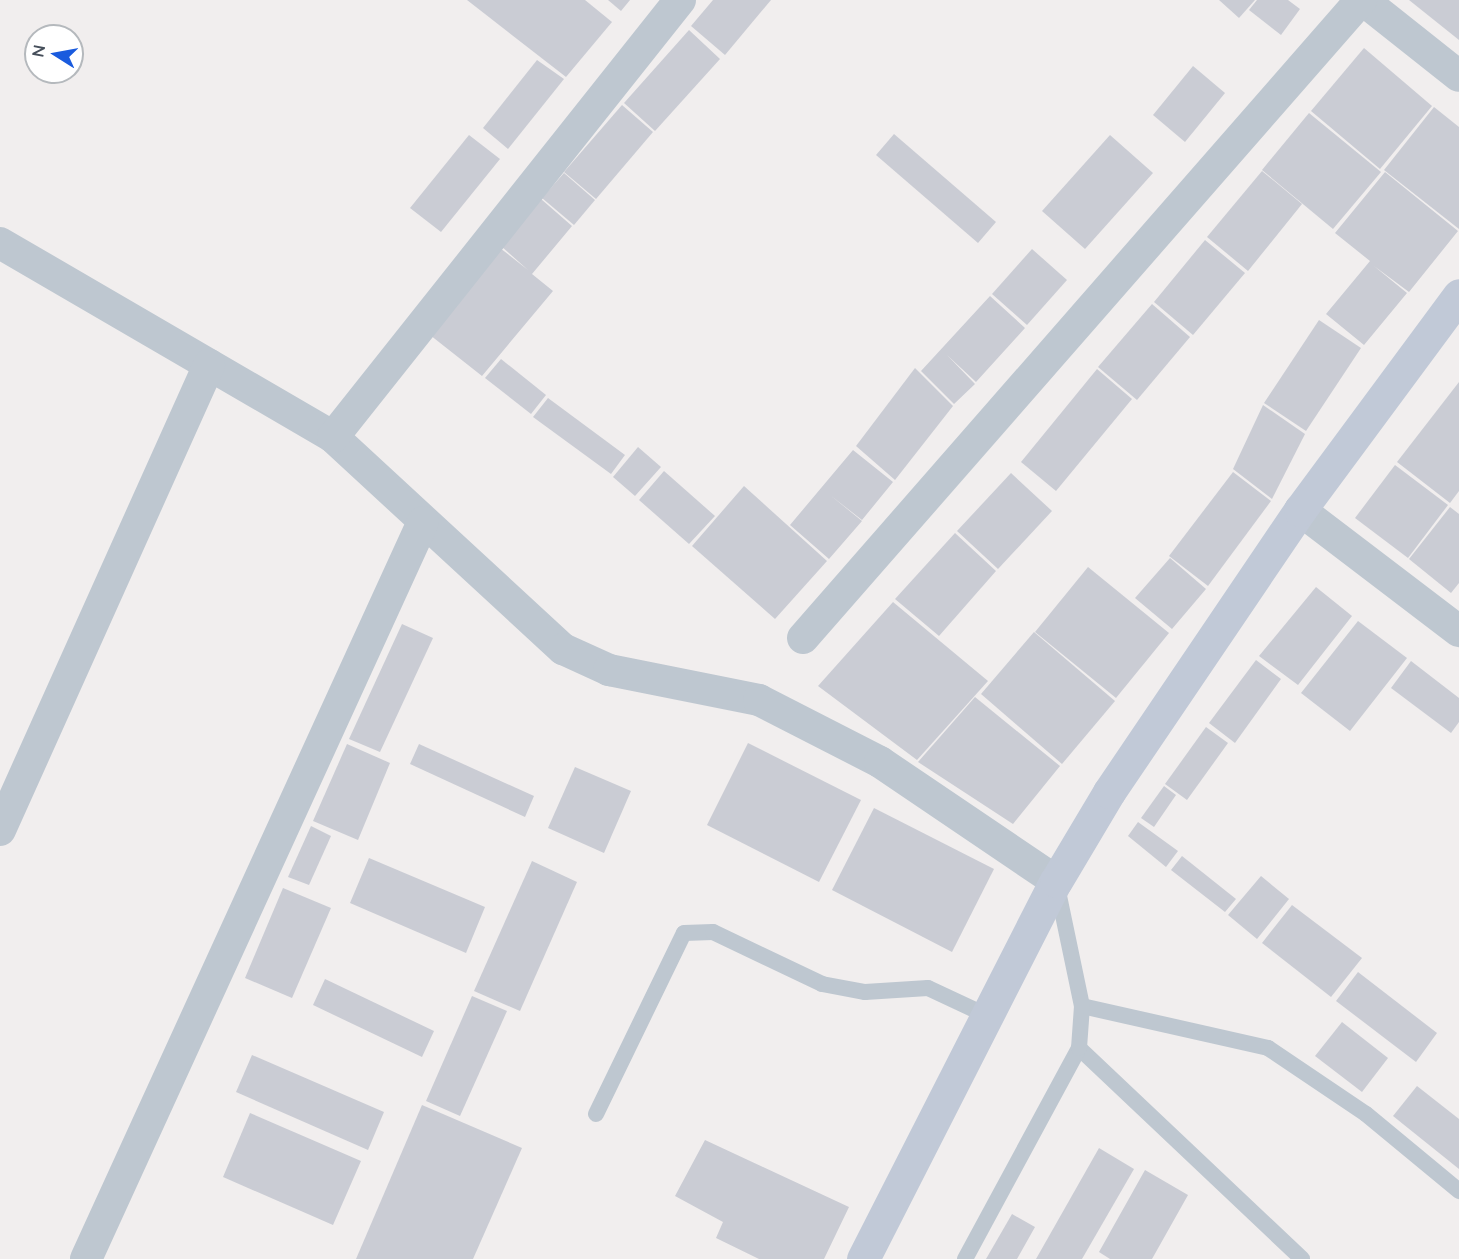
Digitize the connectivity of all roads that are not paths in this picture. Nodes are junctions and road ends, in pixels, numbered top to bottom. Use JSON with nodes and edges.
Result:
{"nodes":[{"id":1,"x":680,"y":0,"type":"edge"},
{"id":2,"x":1362,"y":0,"type":"edge"},
{"id":3,"x":1459,"y":76,"type":"edge"},
{"id":4,"x":0,"y":243,"type":"edge"},
{"id":5,"x":1459,"y":295,"type":"edge"},
{"id":6,"x":209,"y":365,"type":"junction"},
{"id":7,"x":333,"y":437,"type":"junction"},
{"id":8,"x":1300,"y":510,"type":"junction"},
{"id":9,"x":423,"y":522,"type":"junction"},
{"id":10,"x":1459,"y":631,"type":"edge"},
{"id":11,"x":803,"y":638,"type":"dead end"},
{"id":12,"x":0,"y":830,"type":"edge"},
{"id":13,"x":1056,"y":881,"type":"junction"},
{"id":14,"x":1082,"y":1006,"type":"junction"},
{"id":15,"x":990,"y":1017,"type":"junction"},
{"id":16,"x":1079,"y":1048,"type":"junction"},
{"id":17,"x":596,"y":1114,"type":"dead end"},
{"id":18,"x":1459,"y":1191,"type":"edge"},
{"id":19,"x":86,"y":1259,"type":"edge"},
{"id":20,"x":863,"y":1259,"type":"edge"},
{"id":21,"x":965,"y":1259,"type":"edge"},
{"id":22,"x":1302,"y":1259,"type":"edge"}],
"edges":[{"from":1,"to":7,"type":"street"},
{"from":2,"to":3,"type":"street"},
{"from":2,"to":11,"type":"street"},
{"from":4,"to":6,"type":"street"},
{"from":5,"to":8,"type":"main road"},
{"from":6,"to":7,"type":"street"},
{"from":6,"to":12,"type":"street"},
{"from":7,"to":9,"type":"street"},
{"from":8,"to":10,"type":"street"},
{"from":8,"to":13,"type":"main road"},
{"from":9,"to":13,"type":"street"},
{"from":9,"to":19,"type":"street"},
{"from":13,"to":14,"type":"lane"},
{"from":13,"to":15,"type":"main road"},
{"from":14,"to":16,"type":"lane"},
{"from":14,"to":18,"type":"lane"},
{"from":15,"to":17,"type":"lane"},
{"from":15,"to":20,"type":"main road"},
{"from":16,"to":21,"type":"lane"},
{"from":16,"to":22,"type":"lane"}]}
